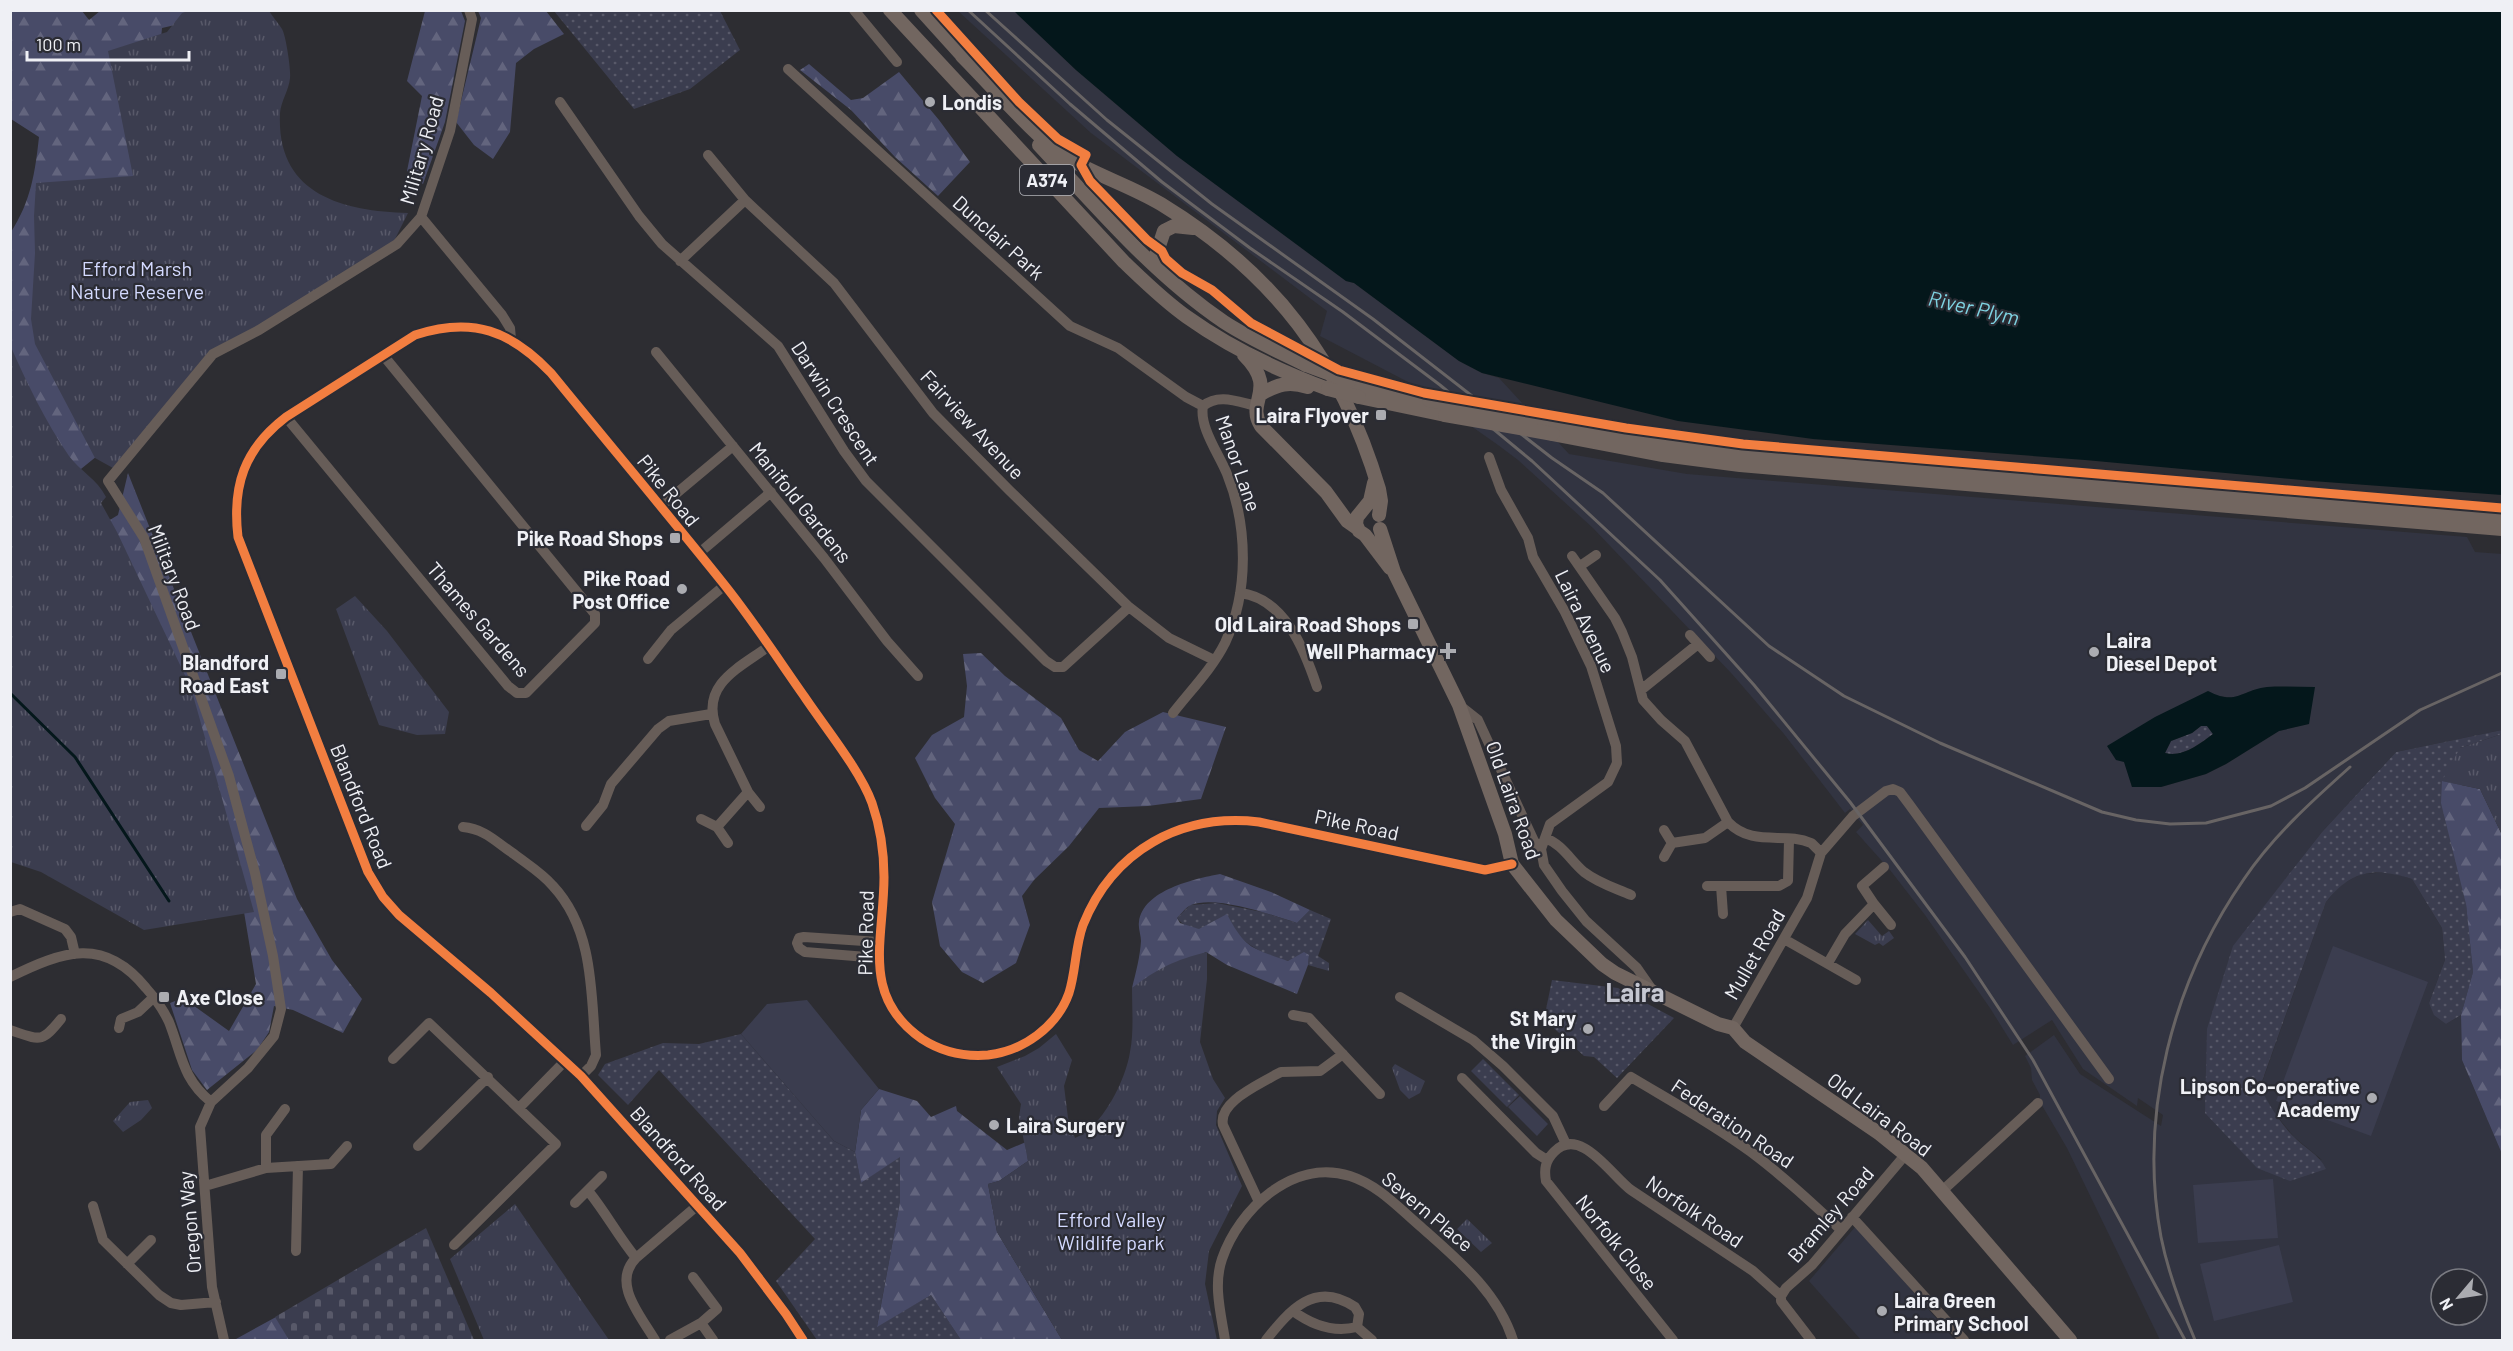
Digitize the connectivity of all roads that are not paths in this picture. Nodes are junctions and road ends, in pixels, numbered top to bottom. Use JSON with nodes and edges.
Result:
{"nodes":[{"id":1,"x":469,"y":10,"type":"edge"},
{"id":2,"x":854,"y":10,"type":"edge"},
{"id":3,"x":890,"y":10,"type":"edge"},
{"id":4,"x":921,"y":10,"type":"edge"},
{"id":5,"x":963,"y":56,"type":"junction"},
{"id":6,"x":897,"y":62,"type":"dead end"},
{"id":7,"x":788,"y":69,"type":"dead end"},
{"id":8,"x":560,"y":102,"type":"dead end"},
{"id":9,"x":708,"y":155,"type":"dead end"},
{"id":10,"x":745,"y":201,"type":"junction"},
{"id":11,"x":421,"y":217,"type":"junction"},
{"id":12,"x":1201,"y":230,"type":"junction"},
{"id":13,"x":680,"y":261,"type":"junction"},
{"id":14,"x":1153,"y":264,"type":"junction"},
{"id":15,"x":461,"y":327,"type":"joint"},
{"id":16,"x":1217,"y":336,"type":"junction"},
{"id":17,"x":511,"y":339,"type":"junction"},
{"id":18,"x":656,"y":352,"type":"dead end"},
{"id":19,"x":383,"y":355,"type":"junction"},
{"id":20,"x":1326,"y":388,"type":"junction"},
{"id":21,"x":1259,"y":400,"type":"junction"},
{"id":22,"x":1203,"y":405,"type":"junction"},
{"id":23,"x":286,"y":417,"type":"junction"},
{"id":24,"x":733,"y":446,"type":"junction"},
{"id":25,"x":1489,"y":457,"type":"dead end"},
{"id":26,"x":1375,"y":476,"type":"junction"},
{"id":27,"x":771,"y":492,"type":"junction"},
{"id":28,"x":1326,"y":492,"type":"junction"},
{"id":29,"x":660,"y":507,"type":"junction"},
{"id":30,"x":1362,"y":512,"type":"junction"},
{"id":31,"x":2502,"y":518,"type":"edge"},
{"id":32,"x":1379,"y":522,"type":"junction"},
{"id":33,"x":2502,"y":529,"type":"edge"},
{"id":34,"x":1361,"y":532,"type":"junction"},
{"id":35,"x":698,"y":554,"type":"junction"},
{"id":36,"x":1596,"y":555,"type":"dead end"},
{"id":37,"x":1572,"y":556,"type":"dead end"},
{"id":38,"x":1580,"y":566,"type":"junction"},
{"id":39,"x":1394,"y":572,"type":"junction"},
{"id":40,"x":725,"y":585,"type":"junction"},
{"id":41,"x":1240,"y":593,"type":"junction"},
{"id":42,"x":1129,"y":607,"type":"junction"},
{"id":43,"x":1690,"y":635,"type":"dead end"},
{"id":44,"x":1698,"y":644,"type":"junction"},
{"id":45,"x":769,"y":646,"type":"junction"},
{"id":46,"x":1710,"y":657,"type":"dead end"},
{"id":47,"x":648,"y":659,"type":"dead end"},
{"id":48,"x":1215,"y":660,"type":"junction"},
{"id":49,"x":918,"y":676,"type":"dead end"},
{"id":50,"x":1317,"y":687,"type":"dead end"},
{"id":51,"x":1641,"y":690,"type":"junction"},
{"id":52,"x":1459,"y":705,"type":"junction"},
{"id":53,"x":1173,"y":713,"type":"dead end"},
{"id":54,"x":711,"y":714,"type":"junction"},
{"id":55,"x":748,"y":792,"type":"junction"},
{"id":56,"x":760,"y":807,"type":"dead end"},
{"id":57,"x":701,"y":819,"type":"dead end"},
{"id":58,"x":1728,"y":822,"type":"junction"},
{"id":59,"x":586,"y":826,"type":"dead end"},
{"id":60,"x":463,"y":827,"type":"dead end"},
{"id":61,"x":717,"y":827,"type":"junction"},
{"id":62,"x":1664,"y":830,"type":"dead end"},
{"id":63,"x":1545,"y":838,"type":"junction"},
{"id":64,"x":1789,"y":840,"type":"junction"},
{"id":65,"x":728,"y":843,"type":"dead end"},
{"id":66,"x":1672,"y":843,"type":"junction"},
{"id":67,"x":1541,"y":849,"type":"junction"},
{"id":68,"x":1821,"y":853,"type":"junction"},
{"id":69,"x":1664,"y":857,"type":"dead end"},
{"id":70,"x":1512,"y":864,"type":"junction"},
{"id":71,"x":1884,"y":867,"type":"dead end"},
{"id":72,"x":1707,"y":886,"type":"dead end"},
{"id":73,"x":1721,"y":886,"type":"junction"},
{"id":74,"x":1772,"y":886,"type":"junction"},
{"id":75,"x":1631,"y":895,"type":"dead end"},
{"id":76,"x":1773,"y":899,"type":"dead end"},
{"id":77,"x":1874,"y":904,"type":"junction"},
{"id":78,"x":10,"y":912,"type":"edge"},
{"id":79,"x":1723,"y":914,"type":"dead end"},
{"id":80,"x":1891,"y":926,"type":"dead end"},
{"id":81,"x":1784,"y":939,"type":"junction"},
{"id":82,"x":879,"y":942,"type":"junction"},
{"id":83,"x":75,"y":954,"type":"junction"},
{"id":84,"x":879,"y":958,"type":"junction"},
{"id":85,"x":1828,"y":963,"type":"junction"},
{"id":86,"x":10,"y":977,"type":"edge"},
{"id":87,"x":1856,"y":980,"type":"dead end"},
{"id":88,"x":1653,"y":992,"type":"junction"},
{"id":89,"x":154,"y":997,"type":"junction"},
{"id":90,"x":1400,"y":997,"type":"dead end"},
{"id":91,"x":1293,"y":1015,"type":"dead end"},
{"id":92,"x":61,"y":1019,"type":"dead end"},
{"id":93,"x":1733,"y":1028,"type":"junction"},
{"id":94,"x":119,"y":1029,"type":"dead end"},
{"id":95,"x":10,"y":1030,"type":"edge"},
{"id":96,"x":1343,"y":1054,"type":"junction"},
{"id":97,"x":393,"y":1059,"type":"dead end"},
{"id":98,"x":565,"y":1061,"type":"junction"},
{"id":99,"x":581,"y":1076,"type":"junction"},
{"id":100,"x":488,"y":1077,"type":"junction"},
{"id":101,"x":1462,"y":1078,"type":"dead end"},
{"id":102,"x":2109,"y":1079,"type":"dead end"},
{"id":103,"x":1380,"y":1094,"type":"dead end"},
{"id":104,"x":211,"y":1102,"type":"junction"},
{"id":105,"x":2038,"y":1103,"type":"dead end"},
{"id":106,"x":1604,"y":1106,"type":"dead end"},
{"id":107,"x":519,"y":1108,"type":"junction"},
{"id":108,"x":285,"y":1109,"type":"dead end"},
{"id":109,"x":1566,"y":1144,"type":"junction"},
{"id":110,"x":347,"y":1146,"type":"dead end"},
{"id":111,"x":418,"y":1146,"type":"dead end"},
{"id":112,"x":1906,"y":1154,"type":"junction"},
{"id":113,"x":1546,"y":1160,"type":"junction"},
{"id":114,"x":298,"y":1166,"type":"junction"},
{"id":115,"x":266,"y":1168,"type":"junction"},
{"id":116,"x":602,"y":1176,"type":"dead end"},
{"id":117,"x":205,"y":1186,"type":"junction"},
{"id":118,"x":1942,"y":1191,"type":"junction"},
{"id":119,"x":589,"y":1192,"type":"junction"},
{"id":120,"x":1258,"y":1200,"type":"junction"},
{"id":121,"x":575,"y":1203,"type":"dead end"},
{"id":122,"x":698,"y":1205,"type":"junction"},
{"id":123,"x":93,"y":1206,"type":"dead end"},
{"id":124,"x":1852,"y":1217,"type":"junction"},
{"id":125,"x":1841,"y":1230,"type":"junction"},
{"id":126,"x":151,"y":1240,"type":"dead end"},
{"id":127,"x":454,"y":1245,"type":"dead end"},
{"id":128,"x":296,"y":1251,"type":"dead end"},
{"id":129,"x":636,"y":1258,"type":"junction"},
{"id":130,"x":127,"y":1264,"type":"junction"},
{"id":131,"x":693,"y":1277,"type":"dead end"},
{"id":132,"x":1781,"y":1296,"type":"junction"},
{"id":133,"x":216,"y":1302,"type":"junction"},
{"id":134,"x":1293,"y":1311,"type":"junction"},
{"id":135,"x":701,"y":1323,"type":"junction"},
{"id":136,"x":1357,"y":1327,"type":"junction"},
{"id":137,"x":224,"y":1341,"type":"edge"},
{"id":138,"x":655,"y":1341,"type":"edge"},
{"id":139,"x":670,"y":1341,"type":"edge"},
{"id":140,"x":713,"y":1341,"type":"edge"},
{"id":141,"x":803,"y":1341,"type":"edge"},
{"id":142,"x":1225,"y":1341,"type":"edge"},
{"id":143,"x":1266,"y":1341,"type":"edge"},
{"id":144,"x":1372,"y":1341,"type":"edge"},
{"id":145,"x":1513,"y":1341,"type":"edge"},
{"id":146,"x":1673,"y":1341,"type":"edge"},
{"id":147,"x":1811,"y":1341,"type":"edge"},
{"id":148,"x":1964,"y":1341,"type":"edge"},
{"id":149,"x":2070,"y":1341,"type":"edge"}],
"edges":[{"from":1,"to":11,"type":"street","name":"Military Road"},
{"from":2,"to":6,"type":"street"},
{"from":3,"to":16,"type":"main road","number":"A374"},
{"from":4,"to":5,"type":"main road","number":"A374"},
{"from":5,"to":12,"type":"main road","name":"Old Laira Road"},
{"from":5,"to":14,"type":"main road","number":"A374"},
{"from":7,"to":22,"type":"street","name":"Dunclair Park"},
{"from":8,"to":13,"type":"street","name":"Darwin Crescent"},
{"from":9,"to":10,"type":"street","name":"Fairview Avenue"},
{"from":10,"to":13,"type":"street"},
{"from":10,"to":42,"type":"street","name":"Fairview Avenue"},
{"from":11,"to":17,"type":"street","name":"Pike Road"},
{"from":11,"to":104,"type":"street","name":"Military Road"},
{"from":12,"to":14,"type":"main road"},
{"from":12,"to":26,"type":"main road","name":"Old Laira Road"},
{"from":13,"to":42,"type":"street","name":"Darwin Crescent"},
{"from":14,"to":31,"type":"main road","number":"A374","bridge":true},
{"from":15,"to":17,"type":"street","name":"Pike Road"},
{"from":15,"to":19,"type":"street","name":"Blandford Road"},
{"from":16,"to":20,"type":"main road","number":"A374"},
{"from":16,"to":21,"type":"main road","name":"Old Laira Road"},
{"from":17,"to":29,"type":"street","name":"Pike Road"},
{"from":18,"to":24,"type":"street","name":"Manifold Gardens"},
{"from":19,"to":23,"type":"street","name":"Blandford Road"},
{"from":19,"to":23,"type":"street","name":"Thames Gardens"},
{"from":20,"to":21,"type":"main road"},
{"from":20,"to":33,"type":"main road","number":"A374","bridge":true},
{"from":21,"to":22,"type":"street","name":"Manor Lane"},
{"from":21,"to":28,"type":"main road","name":"Old Laira Road"},
{"from":22,"to":41,"type":"street","name":"Manor Lane"},
{"from":23,"to":98,"type":"street","name":"Blandford Road"},
{"from":24,"to":27,"type":"street","name":"Manifold Gardens"},
{"from":24,"to":29,"type":"street"},
{"from":25,"to":63,"type":"street","name":"Laira Avenue"},
{"from":26,"to":30,"type":"main road"},
{"from":26,"to":32,"type":"main road","name":"Old Laira Road"},
{"from":27,"to":35,"type":"street"},
{"from":27,"to":49,"type":"street","name":"Manifold Gardens"},
{"from":28,"to":30,"type":"main road","name":"Old Laira Road"},
{"from":28,"to":34,"type":"main road","name":"Old Laira Road"},
{"from":29,"to":35,"type":"street","name":"Pike Road"},
{"from":30,"to":32,"type":"main road"},
{"from":30,"to":34,"type":"main road"},
{"from":32,"to":34,"type":"main road"},
{"from":32,"to":39,"type":"main road","name":"Old Laira Road"},
{"from":34,"to":39,"type":"main road","name":"Old Laira Road"},
{"from":35,"to":40,"type":"street","name":"Pike Road"},
{"from":36,"to":38,"type":"street"},
{"from":37,"to":38,"type":"street"},
{"from":38,"to":51,"type":"street"},
{"from":39,"to":52,"type":"main road","name":"Old Laira Road"},
{"from":40,"to":45,"type":"street","name":"Pike Road"},
{"from":40,"to":47,"type":"street"},
{"from":41,"to":48,"type":"street","name":"Manor Lane"},
{"from":41,"to":50,"type":"street"},
{"from":42,"to":48,"type":"street","name":"Fairview Avenue"},
{"from":43,"to":44,"type":"street"},
{"from":44,"to":46,"type":"street"},
{"from":44,"to":51,"type":"street"},
{"from":45,"to":54,"type":"street"},
{"from":45,"to":82,"type":"street","name":"Pike Road"},
{"from":48,"to":53,"type":"street","name":"Manor Lane"},
{"from":51,"to":58,"type":"street"},
{"from":52,"to":67,"type":"street","name":"Old Laira Road"},
{"from":52,"to":70,"type":"main road","name":"Old Laira Road"},
{"from":54,"to":55,"type":"street"},
{"from":54,"to":59,"type":"street"},
{"from":55,"to":56,"type":"street"},
{"from":55,"to":61,"type":"street"},
{"from":57,"to":61,"type":"street"},
{"from":58,"to":64,"type":"street"},
{"from":58,"to":66,"type":"street"},
{"from":60,"to":99,"type":"street"},
{"from":61,"to":65,"type":"street"},
{"from":62,"to":66,"type":"street"},
{"from":63,"to":67,"type":"street","name":"Laira Avenue"},
{"from":63,"to":75,"type":"street"},
{"from":64,"to":68,"type":"street"},
{"from":64,"to":74,"type":"street"},
{"from":66,"to":69,"type":"street"},
{"from":67,"to":88,"type":"street","name":"Old Laira Road"},
{"from":68,"to":81,"type":"street","name":"Mullet Road"},
{"from":68,"to":102,"type":"street"},
{"from":70,"to":84,"type":"street","name":"Pike Road"},
{"from":70,"to":88,"type":"main road","name":"Old Laira Road"},
{"from":71,"to":77,"type":"street"},
{"from":72,"to":73,"type":"street"},
{"from":73,"to":74,"type":"street"},
{"from":73,"to":79,"type":"street"},
{"from":74,"to":76,"type":"street"},
{"from":77,"to":80,"type":"street"},
{"from":77,"to":85,"type":"street"},
{"from":78,"to":83,"type":"street"},
{"from":81,"to":85,"type":"street"},
{"from":81,"to":93,"type":"street","name":"Mullet Road"},
{"from":82,"to":84,"type":"street","name":"Pike Road"},
{"from":82,"to":84,"type":"street"},
{"from":83,"to":86,"type":"street"},
{"from":83,"to":89,"type":"street"},
{"from":85,"to":87,"type":"street"},
{"from":88,"to":93,"type":"main road","name":"Old Laira Road"},
{"from":89,"to":94,"type":"street"},
{"from":89,"to":104,"type":"street"},
{"from":90,"to":109,"type":"street"},
{"from":91,"to":96,"type":"street"},
{"from":92,"to":95,"type":"street"},
{"from":93,"to":112,"type":"main road","name":"Old Laira Road"},
{"from":96,"to":103,"type":"street"},
{"from":96,"to":120,"type":"street"},
{"from":97,"to":100,"type":"street"},
{"from":98,"to":99,"type":"street","name":"Blandford Road"},
{"from":98,"to":107,"type":"street"},
{"from":99,"to":122,"type":"street","name":"Blandford Road"},
{"from":100,"to":107,"type":"street"},
{"from":100,"to":111,"type":"street"},
{"from":101,"to":113,"type":"street"},
{"from":104,"to":117,"type":"street","name":"Oregon Way"},
{"from":105,"to":118,"type":"street"},
{"from":106,"to":125,"type":"street","name":"Federation Road"},
{"from":107,"to":127,"type":"street"},
{"from":108,"to":115,"type":"street"},
{"from":109,"to":113,"type":"street"},
{"from":109,"to":132,"type":"street","name":"Norfolk Road"},
{"from":110,"to":114,"type":"street"},
{"from":112,"to":118,"type":"main road","name":"Old Laira Road"},
{"from":112,"to":124,"type":"street","name":"Bramley Road"},
{"from":113,"to":146,"type":"street","name":"Norfolk Close"},
{"from":114,"to":115,"type":"street"},
{"from":114,"to":128,"type":"street"},
{"from":115,"to":117,"type":"street"},
{"from":116,"to":119,"type":"street"},
{"from":117,"to":133,"type":"street","name":"Oregon Way"},
{"from":118,"to":149,"type":"main road","name":"Old Laira Road"},
{"from":119,"to":121,"type":"street"},
{"from":119,"to":129,"type":"street"},
{"from":120,"to":142,"type":"street","name":"Severn Place"},
{"from":120,"to":145,"type":"street","name":"Severn Place"},
{"from":122,"to":129,"type":"street"},
{"from":122,"to":141,"type":"street","name":"Blandford Road"},
{"from":123,"to":130,"type":"street"},
{"from":124,"to":125,"type":"street","name":"Bramley Road"},
{"from":124,"to":148,"type":"street"},
{"from":125,"to":132,"type":"street","name":"Bramley Road"},
{"from":126,"to":130,"type":"street"},
{"from":129,"to":138,"type":"street"},
{"from":130,"to":133,"type":"street"},
{"from":131,"to":135,"type":"street"},
{"from":132,"to":147,"type":"street","name":"Norfolk Road"},
{"from":133,"to":137,"type":"street","name":"Oregon Way"},
{"from":134,"to":136,"type":"street"},
{"from":134,"to":136,"type":"street"},
{"from":134,"to":143,"type":"street"},
{"from":135,"to":139,"type":"street"},
{"from":135,"to":140,"type":"street"},
{"from":136,"to":144,"type":"street"}]}
